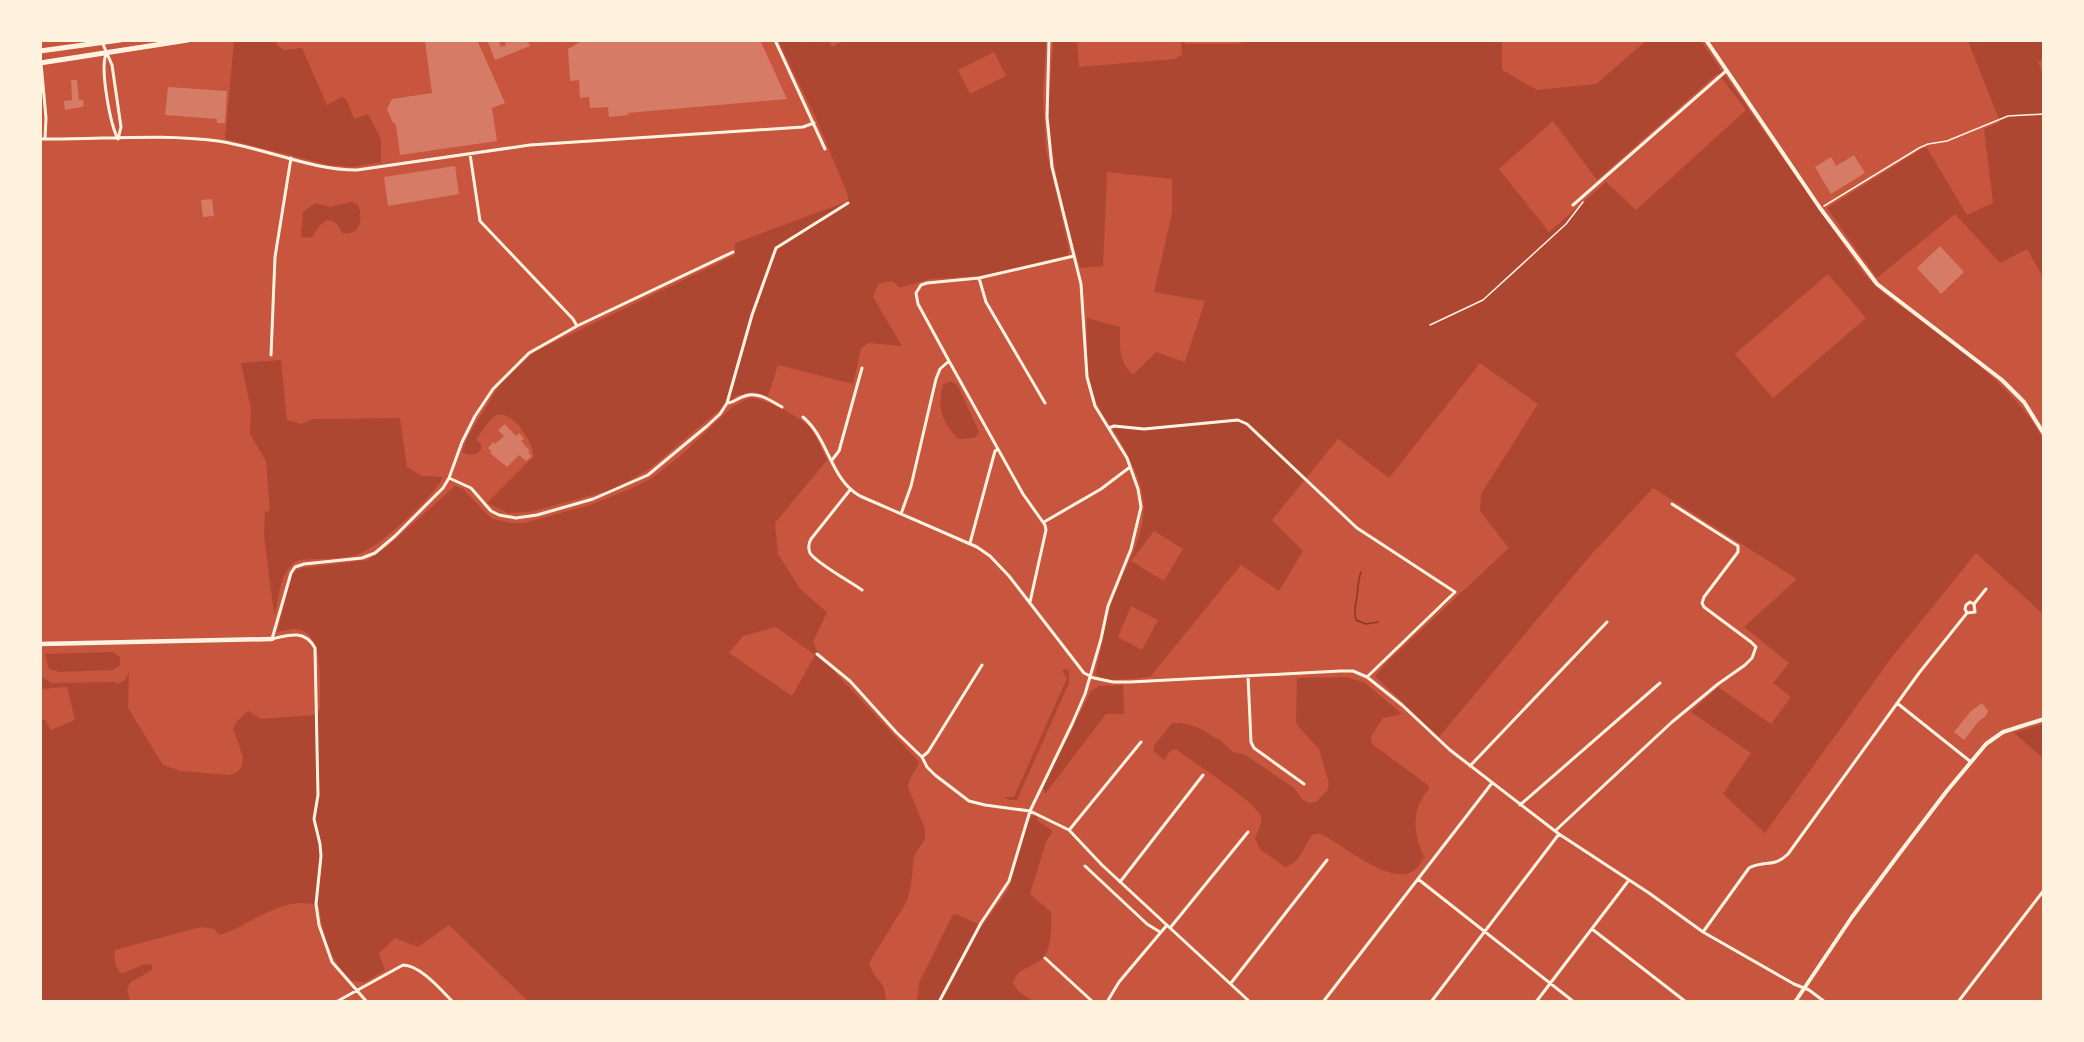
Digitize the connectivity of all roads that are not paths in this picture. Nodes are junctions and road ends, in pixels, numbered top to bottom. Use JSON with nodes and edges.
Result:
{"nodes":[{"id":1,"x":70,"y":40,"type":"edge"},
{"id":2,"x":120,"y":40,"type":"edge"},
{"id":3,"x":188,"y":40,"type":"edge"},
{"id":4,"x":775,"y":40,"type":"edge"},
{"id":5,"x":1049,"y":40,"type":"edge"},
{"id":6,"x":1706,"y":40,"type":"edge"},
{"id":7,"x":102,"y":42,"type":"edge"},
{"id":8,"x":54,"y":50,"type":"junction"},
{"id":9,"x":40,"y":51,"type":"edge"},
{"id":10,"x":106,"y":54,"type":"junction"},
{"id":11,"x":41,"y":63,"type":"edge"},
{"id":12,"x":1726,"y":71,"type":"junction"},
{"id":13,"x":814,"y":123,"type":"junction"},
{"id":14,"x":43,"y":139,"type":"edge"},
{"id":15,"x":118,"y":139,"type":"junction"},
{"id":16,"x":825,"y":150,"type":"dead end"},
{"id":17,"x":470,"y":154,"type":"junction"},
{"id":18,"x":291,"y":158,"type":"junction"},
{"id":19,"x":848,"y":203,"type":"dead end"},
{"id":20,"x":1573,"y":205,"type":"dead end"},
{"id":21,"x":733,"y":252,"type":"dead end"},
{"id":22,"x":1074,"y":256,"type":"junction"},
{"id":23,"x":979,"y":278,"type":"junction"},
{"id":24,"x":577,"y":326,"type":"junction"},
{"id":25,"x":271,"y":355,"type":"dead end"},
{"id":26,"x":948,"y":361,"type":"junction"},
{"id":27,"x":862,"y":368,"type":"dead end"},
{"id":28,"x":726,"y":403,"type":"junction"},
{"id":29,"x":1045,"y":403,"type":"dead end"},
{"id":30,"x":782,"y":407,"type":"dead end"},
{"id":31,"x":803,"y":417,"type":"dead end"},
{"id":32,"x":1109,"y":428,"type":"junction"},
{"id":33,"x":2043,"y":434,"type":"edge"},
{"id":34,"x":998,"y":449,"type":"junction"},
{"id":35,"x":832,"y":460,"type":"junction"},
{"id":36,"x":1130,"y":467,"type":"junction"},
{"id":37,"x":449,"y":478,"type":"junction"},
{"id":38,"x":850,"y":490,"type":"junction"},
{"id":39,"x":1672,"y":504,"type":"dead end"},
{"id":40,"x":901,"y":514,"type":"junction"},
{"id":41,"x":1044,"y":522,"type":"junction"},
{"id":42,"x":970,"y":543,"type":"junction"},
{"id":43,"x":1986,"y":589,"type":"dead end"},
{"id":44,"x":862,"y":590,"type":"dead end"},
{"id":45,"x":1030,"y":603,"type":"junction"},
{"id":46,"x":1974,"y":604,"type":"junction"},
{"id":47,"x":1967,"y":613,"type":"junction"},
{"id":48,"x":1607,"y":622,"type":"dead end"},
{"id":49,"x":272,"y":639,"type":"junction"},
{"id":50,"x":40,"y":644,"type":"edge"},
{"id":51,"x":818,"y":654,"type":"dead end"},
{"id":52,"x":982,"y":665,"type":"dead end"},
{"id":53,"x":1090,"y":676,"type":"junction"},
{"id":54,"x":1248,"y":676,"type":"junction"},
{"id":55,"x":1367,"y":677,"type":"junction"},
{"id":56,"x":1660,"y":683,"type":"dead end"},
{"id":57,"x":1897,"y":704,"type":"junction"},
{"id":58,"x":2043,"y":719,"type":"edge"},
{"id":59,"x":1141,"y":742,"type":"dead end"},
{"id":60,"x":922,"y":757,"type":"junction"},
{"id":61,"x":1971,"y":762,"type":"junction"},
{"id":62,"x":1470,"y":766,"type":"junction"},
{"id":63,"x":1203,"y":775,"type":"dead end"},
{"id":64,"x":1492,"y":783,"type":"junction"},
{"id":65,"x":1304,"y":784,"type":"dead end"},
{"id":66,"x":1520,"y":805,"type":"junction"},
{"id":67,"x":1030,"y":811,"type":"junction"},
{"id":68,"x":1070,"y":830,"type":"junction"},
{"id":69,"x":1248,"y":832,"type":"dead end"},
{"id":70,"x":1557,"y":832,"type":"junction"},
{"id":71,"x":1327,"y":860,"type":"dead end"},
{"id":72,"x":1085,"y":866,"type":"dead end"},
{"id":73,"x":1418,"y":879,"type":"junction"},
{"id":74,"x":1629,"y":880,"type":"junction"},
{"id":75,"x":1120,"y":882,"type":"junction"},
{"id":76,"x":2043,"y":890,"type":"edge"},
{"id":77,"x":1169,"y":926,"type":"junction"},
{"id":78,"x":1592,"y":929,"type":"junction"},
{"id":79,"x":1485,"y":931,"type":"junction"},
{"id":80,"x":1160,"y":932,"type":"junction"},
{"id":81,"x":1703,"y":932,"type":"junction"},
{"id":82,"x":1045,"y":958,"type":"dead end"},
{"id":83,"x":1231,"y":983,"type":"junction"},
{"id":84,"x":1550,"y":983,"type":"junction"},
{"id":85,"x":1805,"y":987,"type":"junction"},
{"id":86,"x":355,"y":990,"type":"junction"},
{"id":87,"x":336,"y":1002,"type":"edge"},
{"id":88,"x":367,"y":1002,"type":"edge"},
{"id":89,"x":453,"y":1002,"type":"edge"},
{"id":90,"x":939,"y":1002,"type":"edge"},
{"id":91,"x":1093,"y":1002,"type":"edge"},
{"id":92,"x":1107,"y":1002,"type":"edge"},
{"id":93,"x":1250,"y":1002,"type":"edge"},
{"id":94,"x":1323,"y":1002,"type":"edge"},
{"id":95,"x":1431,"y":1002,"type":"edge"},
{"id":96,"x":1536,"y":1002,"type":"edge"},
{"id":97,"x":1574,"y":1002,"type":"edge"},
{"id":98,"x":1686,"y":1002,"type":"edge"},
{"id":99,"x":1795,"y":1002,"type":"edge"},
{"id":100,"x":1825,"y":1002,"type":"edge"},
{"id":101,"x":1958,"y":1002,"type":"edge"}],
"edges":[{"from":1,"to":8,"type":"street"},
{"from":2,"to":7,"type":"highway"},
{"from":3,"to":10,"type":"highway"},
{"from":4,"to":13,"type":"street"},
{"from":5,"to":22,"type":"street"},
{"from":6,"to":12,"type":"street"},
{"from":7,"to":8,"type":"highway"},
{"from":7,"to":10,"type":"street"},
{"from":8,"to":9,"type":"highway"},
{"from":10,"to":11,"type":"highway"},
{"from":10,"to":15,"type":"street"},
{"from":10,"to":15,"type":"street"},
{"from":11,"to":14,"type":"street"},
{"from":12,"to":20,"type":"street"},
{"from":12,"to":33,"type":"street"},
{"from":13,"to":16,"type":"street"},
{"from":13,"to":17,"type":"street"},
{"from":14,"to":15,"type":"street"},
{"from":15,"to":18,"type":"street"},
{"from":17,"to":18,"type":"street"},
{"from":17,"to":24,"type":"street"},
{"from":18,"to":25,"type":"street"},
{"from":19,"to":28,"type":"street"},
{"from":21,"to":24,"type":"street"},
{"from":22,"to":23,"type":"street"},
{"from":22,"to":32,"type":"street"},
{"from":23,"to":26,"type":"street"},
{"from":23,"to":29,"type":"street"},
{"from":24,"to":37,"type":"street"},
{"from":26,"to":34,"type":"street"},
{"from":26,"to":40,"type":"street"},
{"from":27,"to":35,"type":"street"},
{"from":28,"to":30,"type":"street"},
{"from":28,"to":37,"type":"street"},
{"from":31,"to":35,"type":"street"},
{"from":32,"to":36,"type":"street"},
{"from":32,"to":55,"type":"street"},
{"from":34,"to":41,"type":"street"},
{"from":34,"to":42,"type":"street"},
{"from":35,"to":38,"type":"street"},
{"from":36,"to":41,"type":"street"},
{"from":36,"to":53,"type":"street"},
{"from":37,"to":49,"type":"street"},
{"from":38,"to":40,"type":"street"},
{"from":38,"to":44,"type":"street"},
{"from":39,"to":70,"type":"street"},
{"from":40,"to":42,"type":"street"},
{"from":41,"to":45,"type":"street"},
{"from":42,"to":45,"type":"street"},
{"from":43,"to":46,"type":"street"},
{"from":45,"to":53,"type":"street"},
{"from":46,"to":47,"type":"street"},
{"from":46,"to":47,"type":"street"},
{"from":47,"to":57,"type":"street"},
{"from":48,"to":62,"type":"street"},
{"from":49,"to":50,"type":"main road"},
{"from":49,"to":86,"type":"street"},
{"from":51,"to":60,"type":"street"},
{"from":52,"to":60,"type":"street"},
{"from":53,"to":54,"type":"street"},
{"from":53,"to":67,"type":"street"},
{"from":54,"to":55,"type":"street"},
{"from":54,"to":65,"type":"street"},
{"from":55,"to":62,"type":"street"},
{"from":56,"to":66,"type":"street"},
{"from":57,"to":61,"type":"street"},
{"from":57,"to":81,"type":"street"},
{"from":58,"to":61,"type":"street"},
{"from":59,"to":68,"type":"street"},
{"from":60,"to":67,"type":"street"},
{"from":61,"to":85,"type":"street"},
{"from":62,"to":64,"type":"street"},
{"from":63,"to":75,"type":"street"},
{"from":64,"to":66,"type":"street"},
{"from":64,"to":73,"type":"street"},
{"from":66,"to":70,"type":"street"},
{"from":67,"to":68,"type":"street"},
{"from":67,"to":90,"type":"street"},
{"from":68,"to":75,"type":"street"},
{"from":69,"to":77,"type":"street"},
{"from":70,"to":74,"type":"street"},
{"from":70,"to":79,"type":"street"},
{"from":71,"to":83,"type":"street"},
{"from":72,"to":80,"type":"street"},
{"from":73,"to":79,"type":"street"},
{"from":73,"to":94,"type":"street"},
{"from":74,"to":78,"type":"street"},
{"from":74,"to":81,"type":"street"},
{"from":75,"to":77,"type":"street"},
{"from":76,"to":101,"type":"street"},
{"from":77,"to":80,"type":"street"},
{"from":77,"to":83,"type":"street"},
{"from":78,"to":84,"type":"street"},
{"from":78,"to":98,"type":"street"},
{"from":79,"to":84,"type":"street"},
{"from":79,"to":95,"type":"street"},
{"from":80,"to":92,"type":"street"},
{"from":81,"to":85,"type":"street"},
{"from":82,"to":91,"type":"street"},
{"from":83,"to":93,"type":"street"},
{"from":84,"to":96,"type":"street"},
{"from":84,"to":97,"type":"street"},
{"from":85,"to":99,"type":"street"},
{"from":85,"to":100,"type":"street"},
{"from":86,"to":87,"type":"street"},
{"from":86,"to":88,"type":"street"},
{"from":86,"to":89,"type":"street"}]}
